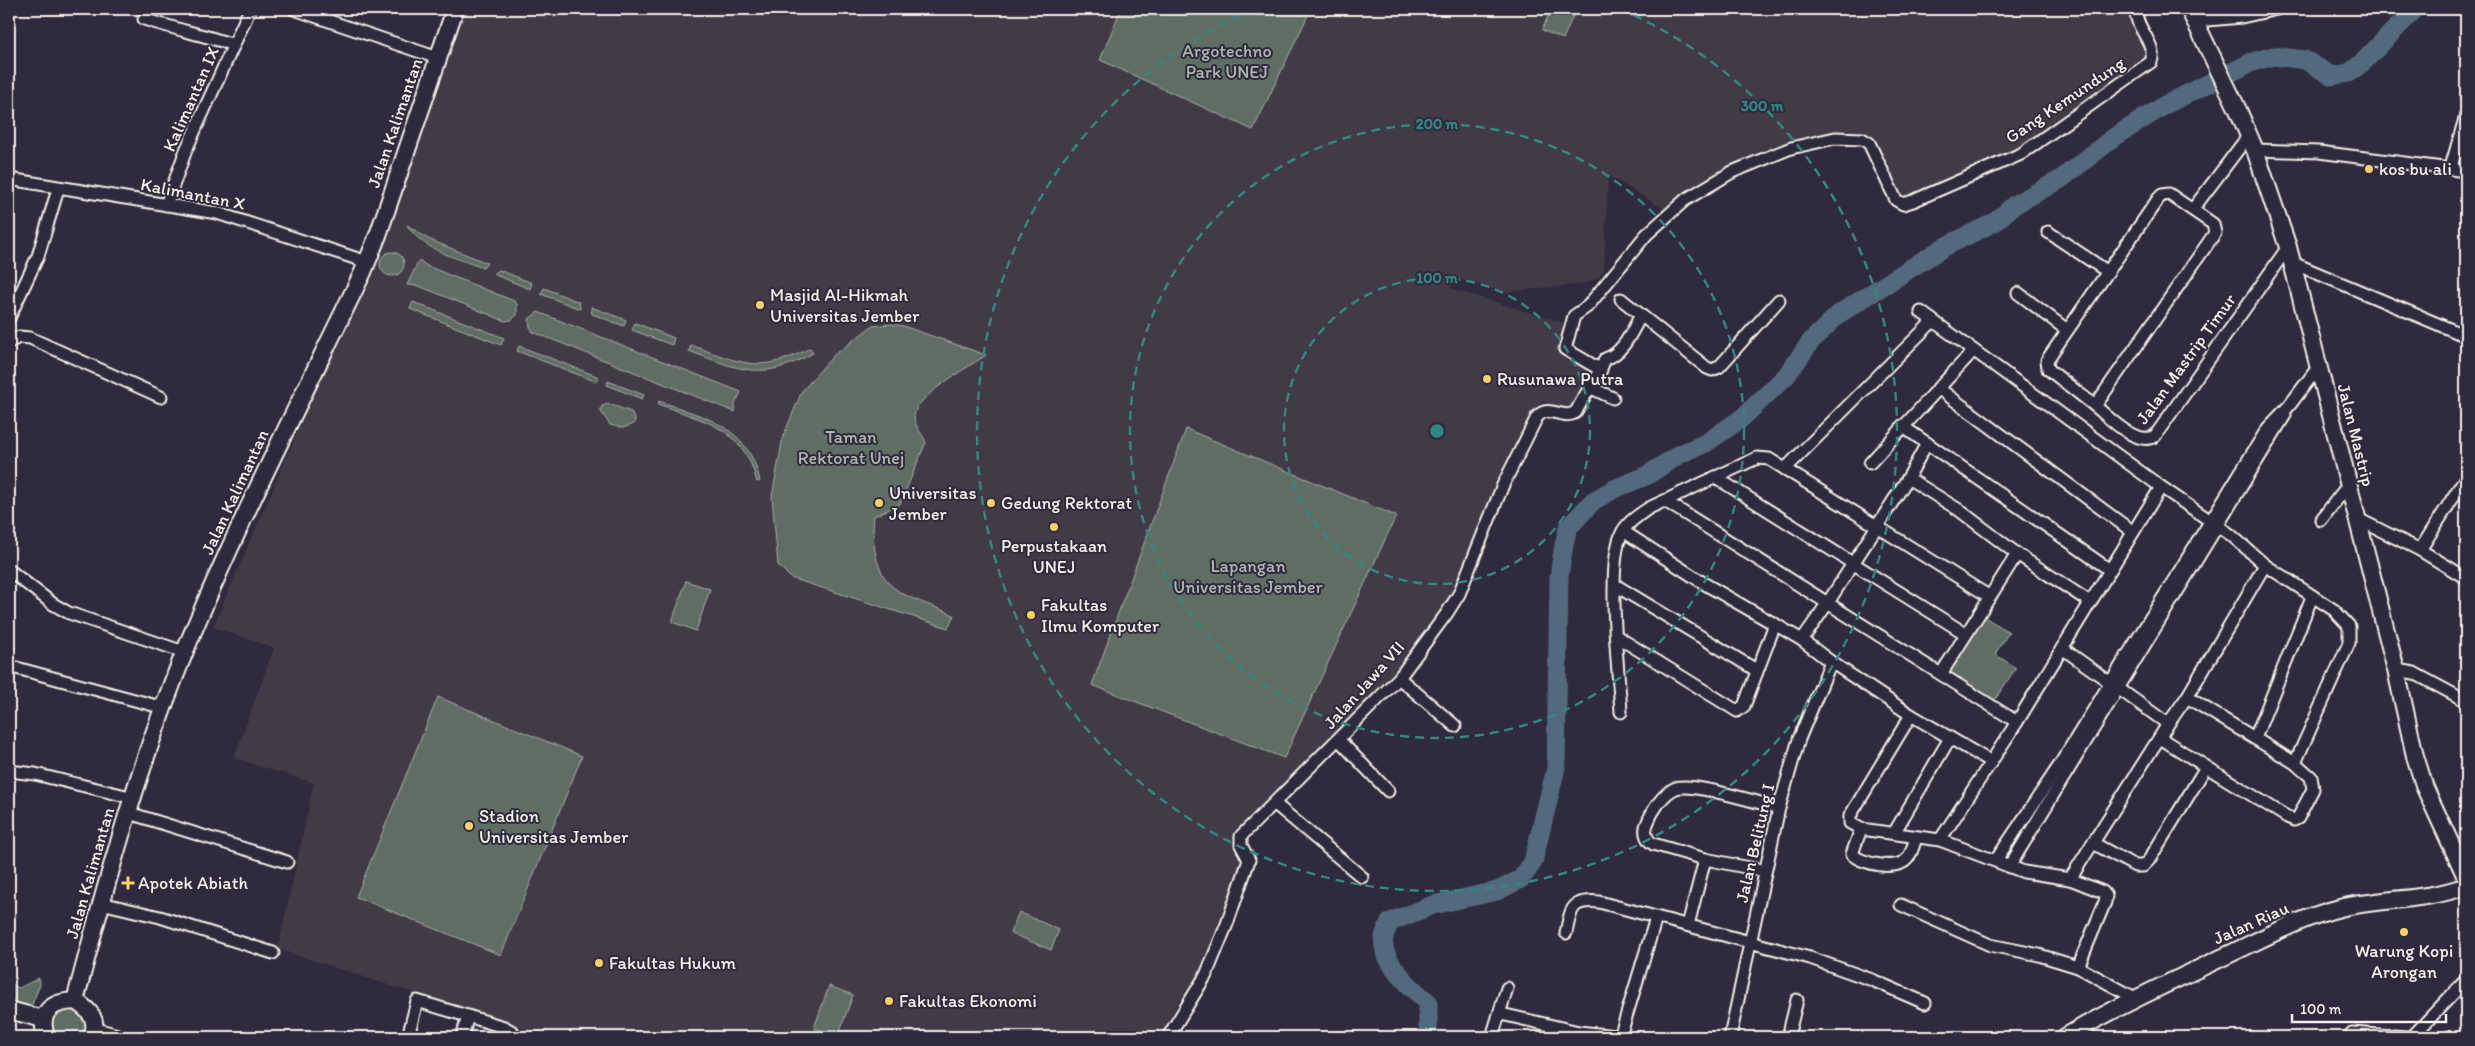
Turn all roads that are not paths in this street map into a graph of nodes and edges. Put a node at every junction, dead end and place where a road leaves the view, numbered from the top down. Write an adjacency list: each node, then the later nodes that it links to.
1 (250, 9): 8 (street, Kalimantan IX)
2 (294, 9): 9 (street)
3 (455, 9): 9 (main road, Jalan Kalimantan)
4 (2136, 9): 36 (street, Gang Kemundung)
5 (2277, 9): 6 (street)
6 (2192, 15): 11 (main road, Jalan Mastrip)
7 (144, 19): 8 (street)
8 (234, 45): 17 (street, Kalimantan IX)
9 (438, 58): 21 (main road, Jalan Kalimantan)
10 (2466, 115): 13 (street)
11 (2249, 135): 12 (main road, Jalan Mastrip); 18 (street)
12 (2255, 150): 13 (street); 20 (main road, Jalan Mastrip)
13 (2451, 168): 14 (street)
14 (2466, 171)
15 (9, 180): 16 (street, Kalimantan X)
16 (58, 189): 17 (street, Kalimantan X); 29 (street)
17 (166, 205): 21 (street, Kalimantan X)
18 (2193, 209): 23 (street); 41 (street)
19 (2048, 232): 23 (street)
20 (2288, 247): 22 (main road, Jalan Mastrip); 41 (street, Jalan Mastrip Timur)
21 (367, 262): 75 (main road, Jalan Kalimantan)
22 (2293, 264): 32 (street); 35 (main road, Jalan Mastrip)
23 (2108, 272): 31 (street)
24 (2018, 293): 31 (street)
25 (1622, 299): 28 (street)
26 (1779, 300): 28 (street)
27 (1921, 312): 30 (street)
28 (1641, 315): 36 (street, Jalan Jawa VII)
29 (9, 318)
30 (1933, 321): 34 (street); 45 (street)
31 (2067, 330): 41 (street)
32 (2466, 336)
33 (9, 342): 39 (street)
34 (1974, 351): 38 (street); 50 (street)
35 (2319, 366): 49 (main road, Jalan Mastrip); 54 (street)
36 (1601, 370): 37 (street, Jalan Jawa VII)
37 (1589, 387): 40 (street); 81 (street, Jalan Jawa VII)
38 (1938, 388): 42 (street); 57 (street)
39 (161, 397)
40 (1612, 398)
41 (2095, 406)
42 (1902, 426): 43 (street); 44 (street)
43 (1927, 443): 48 (street); 63 (street)
44 (1870, 463)
45 (1785, 469): 46 (street); 55 (street)
46 (1715, 477): 51 (street); 60 (street)
47 (2466, 477): 58 (street)
48 (1908, 478): 55 (street); 59 (street)
49 (2348, 485): 52 (main road, Jalan Mastrip); 53 (street)
50 (2160, 487): 54 (street); 57 (street)
51 (1665, 501): 56 (street); 69 (street)
52 (2356, 518): 58 (street); 79 (main road, Jalan Mastrip)
53 (2320, 520)
54 (2214, 523): 61 (street); 82 (street)
55 (1878, 525): 60 (street); 66 (street)
56 (1623, 531): 65 (street); 70 (street)
57 (2133, 532): 63 (street)
58 (2420, 550): 64 (street)
59 (2017, 554): 66 (street); 68 (street)
60 (1853, 565): 69 (street); 71 (street)
61 (2265, 565): 67 (street); 83 (street)
62 (9, 570): 75 (street)
63 (2110, 570): 68 (street)
64 (2466, 578)
65 (1615, 585): 72 (street); 78 (street)
66 (1990, 597): 71 (street)
67 (2312, 597): 93 (street); 96 (street)
68 (2090, 602): 74 (street)
69 (1827, 604): 73 (street); 80 (street)
70 (1775, 624): 73 (street); 78 (street)
71 (1966, 634): 80 (street)
72 (1616, 636): 78 (street); 86 (street)
73 (1802, 640): 76 (street)
74 (2062, 648): 82 (street); 88 (street)
75 (184, 652): 85 (main road, Jalan Kalimantan)
76 (1831, 662): 87 (street); 103 (street, Jalan Belitung I)
77 (9, 666): 85 (street)
78 (1756, 670)
79 (2396, 670): 84 (street); 115 (main road, Jalan Mastrip)
80 (1941, 674): 88 (street)
81 (1399, 678): 90 (street); 94 (street, Jalan Jawa VII)
82 (2115, 685): 89 (street); 98 (street)
83 (2187, 697): 89 (street); 93 (street)
84 (2466, 701)
85 (164, 708): 102 (main road, Jalan Kalimantan)
86 (1622, 712)
87 (1911, 714): 91 (street); 104 (street)
88 (2017, 722): 95 (street)
89 (2168, 724): 92 (street)
90 (1455, 726)
91 (1950, 738): 95 (street); 105 (street)
92 (2160, 738): 97 (street); 108 (street)
93 (2255, 738): 96 (street)
94 (1339, 740): 100 (street); 101 (street, Jalan Jawa VII)
95 (1990, 762): 107 (street)
96 (2294, 762): 97 (street)
97 (2206, 767): 108 (street)
98 (2063, 769): 110 (street); 112 (street)
99 (9, 771): 102 (street)
100 (1388, 790)
101 (1275, 804): 114 (street); 143 (street, Jalan Jawa VII)
102 (131, 806): 111 (street); 118 (main road, Jalan Kalimantan)
103 (1779, 808): 109 (street); 113 (street, Jalan Belitung I)
104 (1861, 829): 105 (street); 106 (street)
105 (1894, 833): 106 (street)
106 (1916, 837): 107 (street)
107 (1940, 840): 110 (street)
108 (2093, 843): 116 (street)
109 (1705, 859): 113 (street); 121 (street)
110 (1996, 860): 112 (street)
111 (287, 862)
112 (2009, 867): 116 (street)
113 (1765, 871): 123 (street, Jalan Belitung I)
114 (1362, 877)
115 (2466, 877)
116 (2070, 879): 125 (street)
117 (2466, 886): 128 (main road, Jalan Riau)
118 (101, 903): 124 (street); 130 (main road, Jalan Kalimantan)
119 (1901, 905): 125 (street)
120 (1656, 918): 121 (street); 122 (street); 145 (street)
121 (1688, 925): 123 (street)
122 (1566, 933)
123 (1752, 943): 131 (street); 147 (street, Jalan Belitung I)
124 (273, 954)
125 (2078, 967): 128 (street)
126 (2466, 980): 152 (street)
127 (1507, 988): 133 (street)
128 (2137, 999): 149 (main road, Jalan Riau)
129 (1796, 1000): 148 (street)
130 (75, 1001): 135 (main road); 136 (main road)
131 (1925, 1003)
132 (9, 1010): 135 (main road)
133 (1501, 1014): 137 (street); 144 (street)
134 (468, 1016): 140 (street); 141 (street); 142 (street)
135 (43, 1019): 138 (main road)
136 (93, 1034): 139 (main road)
137 (1579, 1035): 145 (street)
138 (46, 1037)
139 (116, 1037)
140 (408, 1037)
141 (462, 1037)
142 (515, 1037)
143 (1168, 1037)
144 (1492, 1037)
145 (1620, 1037): 146 (street)
146 (1624, 1037)
147 (1730, 1037)
148 (1788, 1037)
149 (2065, 1037)
150 (2349, 1037): 151 (street)
151 (2407, 1037)
152 (2412, 1037)

